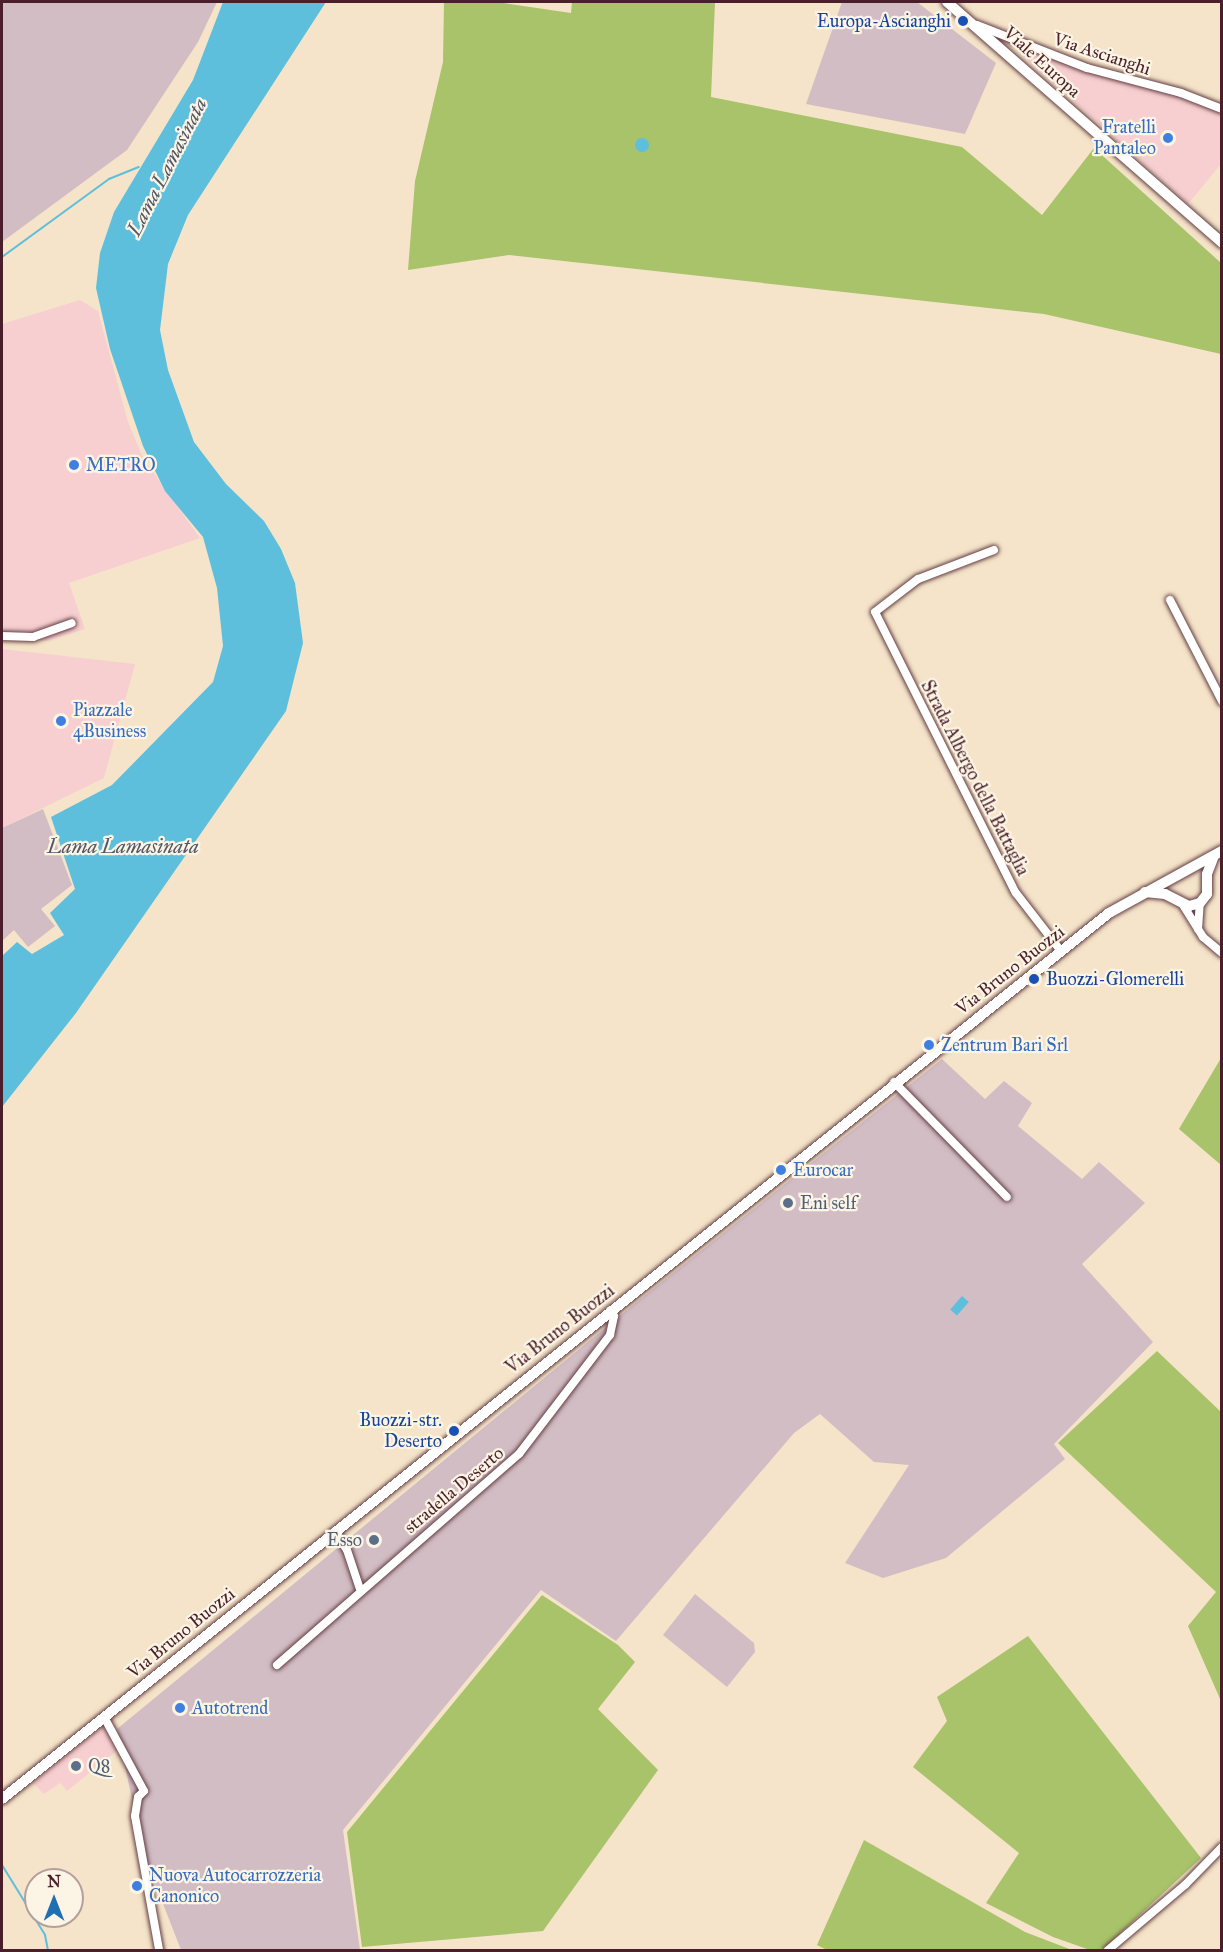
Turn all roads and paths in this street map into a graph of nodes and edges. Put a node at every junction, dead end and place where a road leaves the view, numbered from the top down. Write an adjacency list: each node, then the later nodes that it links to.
1 (947, 2): 2 (main road, Viale Europa)
2 (974, 24): 3 (street, Via Ascianghi); 4 (main road, Viale Europa)
3 (1221, 110)
4 (1221, 243)
5 (994, 550): 19 (street, Strada Albergo della Battaglia)
6 (1170, 600): 9 (street)
7 (72, 623): 8 (street)
8 (2, 636)
9 (1221, 701)
10 (1218, 854): 11 (main road, Via Bruno Buozzi); 12 (main road)
11 (1182, 873): 12 (main road); 13 (main road, Via Bruno Buozzi); 14 (main road)
12 (1206, 882): 15 (main road)
13 (1145, 892): 14 (main road); 19 (main road, Via Bruno Buozzi)
14 (1179, 901): 15 (main road); 16 (street)
15 (1200, 903): 16 (street)
16 (1198, 930): 17 (street)
17 (1208, 942): 18 (street); 20 (street)
18 (1221, 943)
19 (1061, 951): 21 (main road, Via Bruno Buozzi)
20 (1221, 953)
21 (894, 1082): 22 (street); 23 (main road, Via Bruno Buozzi)
22 (1007, 1197)
23 (610, 1310): 24 (main road, Via Bruno Buozzi); 25 (street, stradella Deserto)
24 (335, 1531): 25 (street); 27 (main road, Via Bruno Buozzi)
25 (360, 1589): 26 (street, stradella Deserto)
26 (277, 1665)
27 (104, 1717): 28 (main road, Via Bruno Buozzi); 30 (street)
28 (2, 1799)
29 (1221, 1847): 31 (street)
30 (159, 1950)
31 (1108, 1950)

